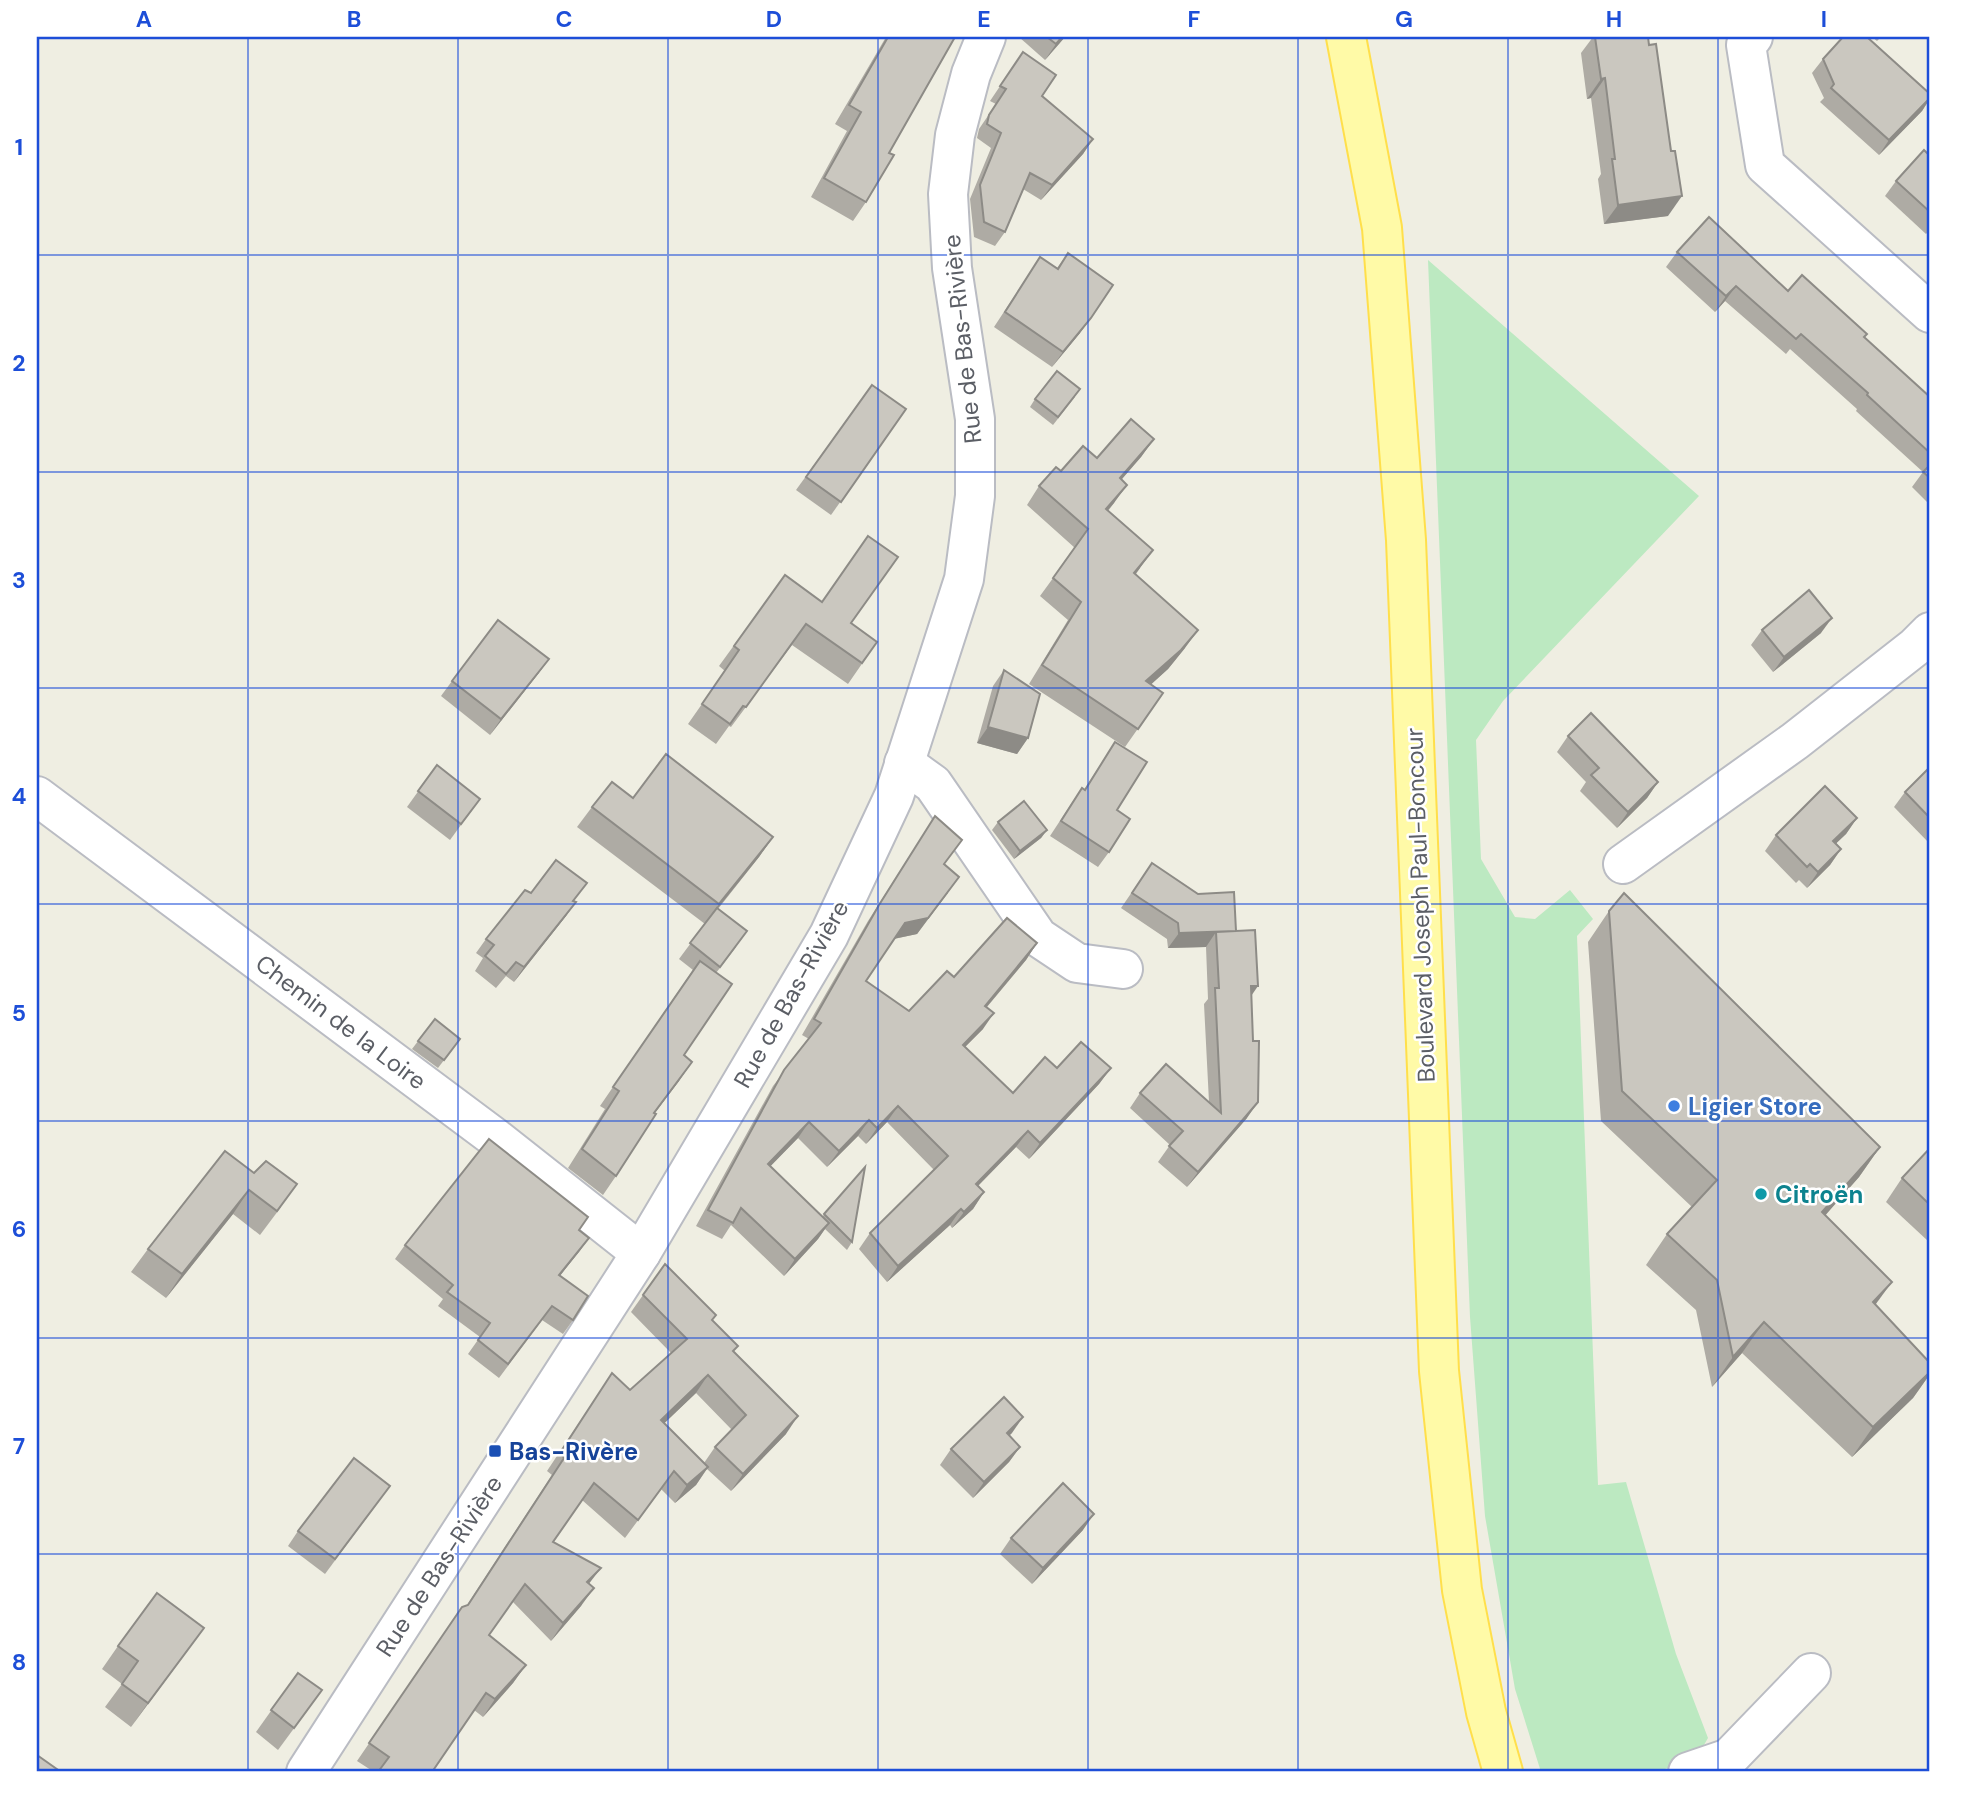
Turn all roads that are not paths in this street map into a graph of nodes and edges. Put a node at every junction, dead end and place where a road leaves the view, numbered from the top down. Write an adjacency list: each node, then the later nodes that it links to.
1 (986, 37): 6 (street, Rue de Bas-Rivière)
2 (1346, 37): 13 (main road, Boulevard Joseph Paul-Boncour)
3 (1753, 37): 4 (street)
4 (1930, 313)
5 (1925, 647): 8 (street)
6 (904, 763): 9 (street); 10 (street, Rue de Bas-Rivière)
7 (37, 796): 10 (street, Chemin de la Loire)
8 (1623, 864)
9 (1123, 969)
10 (641, 1253): 12 (street, Rue de Bas-Rivière)
11 (1811, 1673): 14 (street)
12 (306, 1772)
13 (1503, 1772)
14 (1688, 1772)

